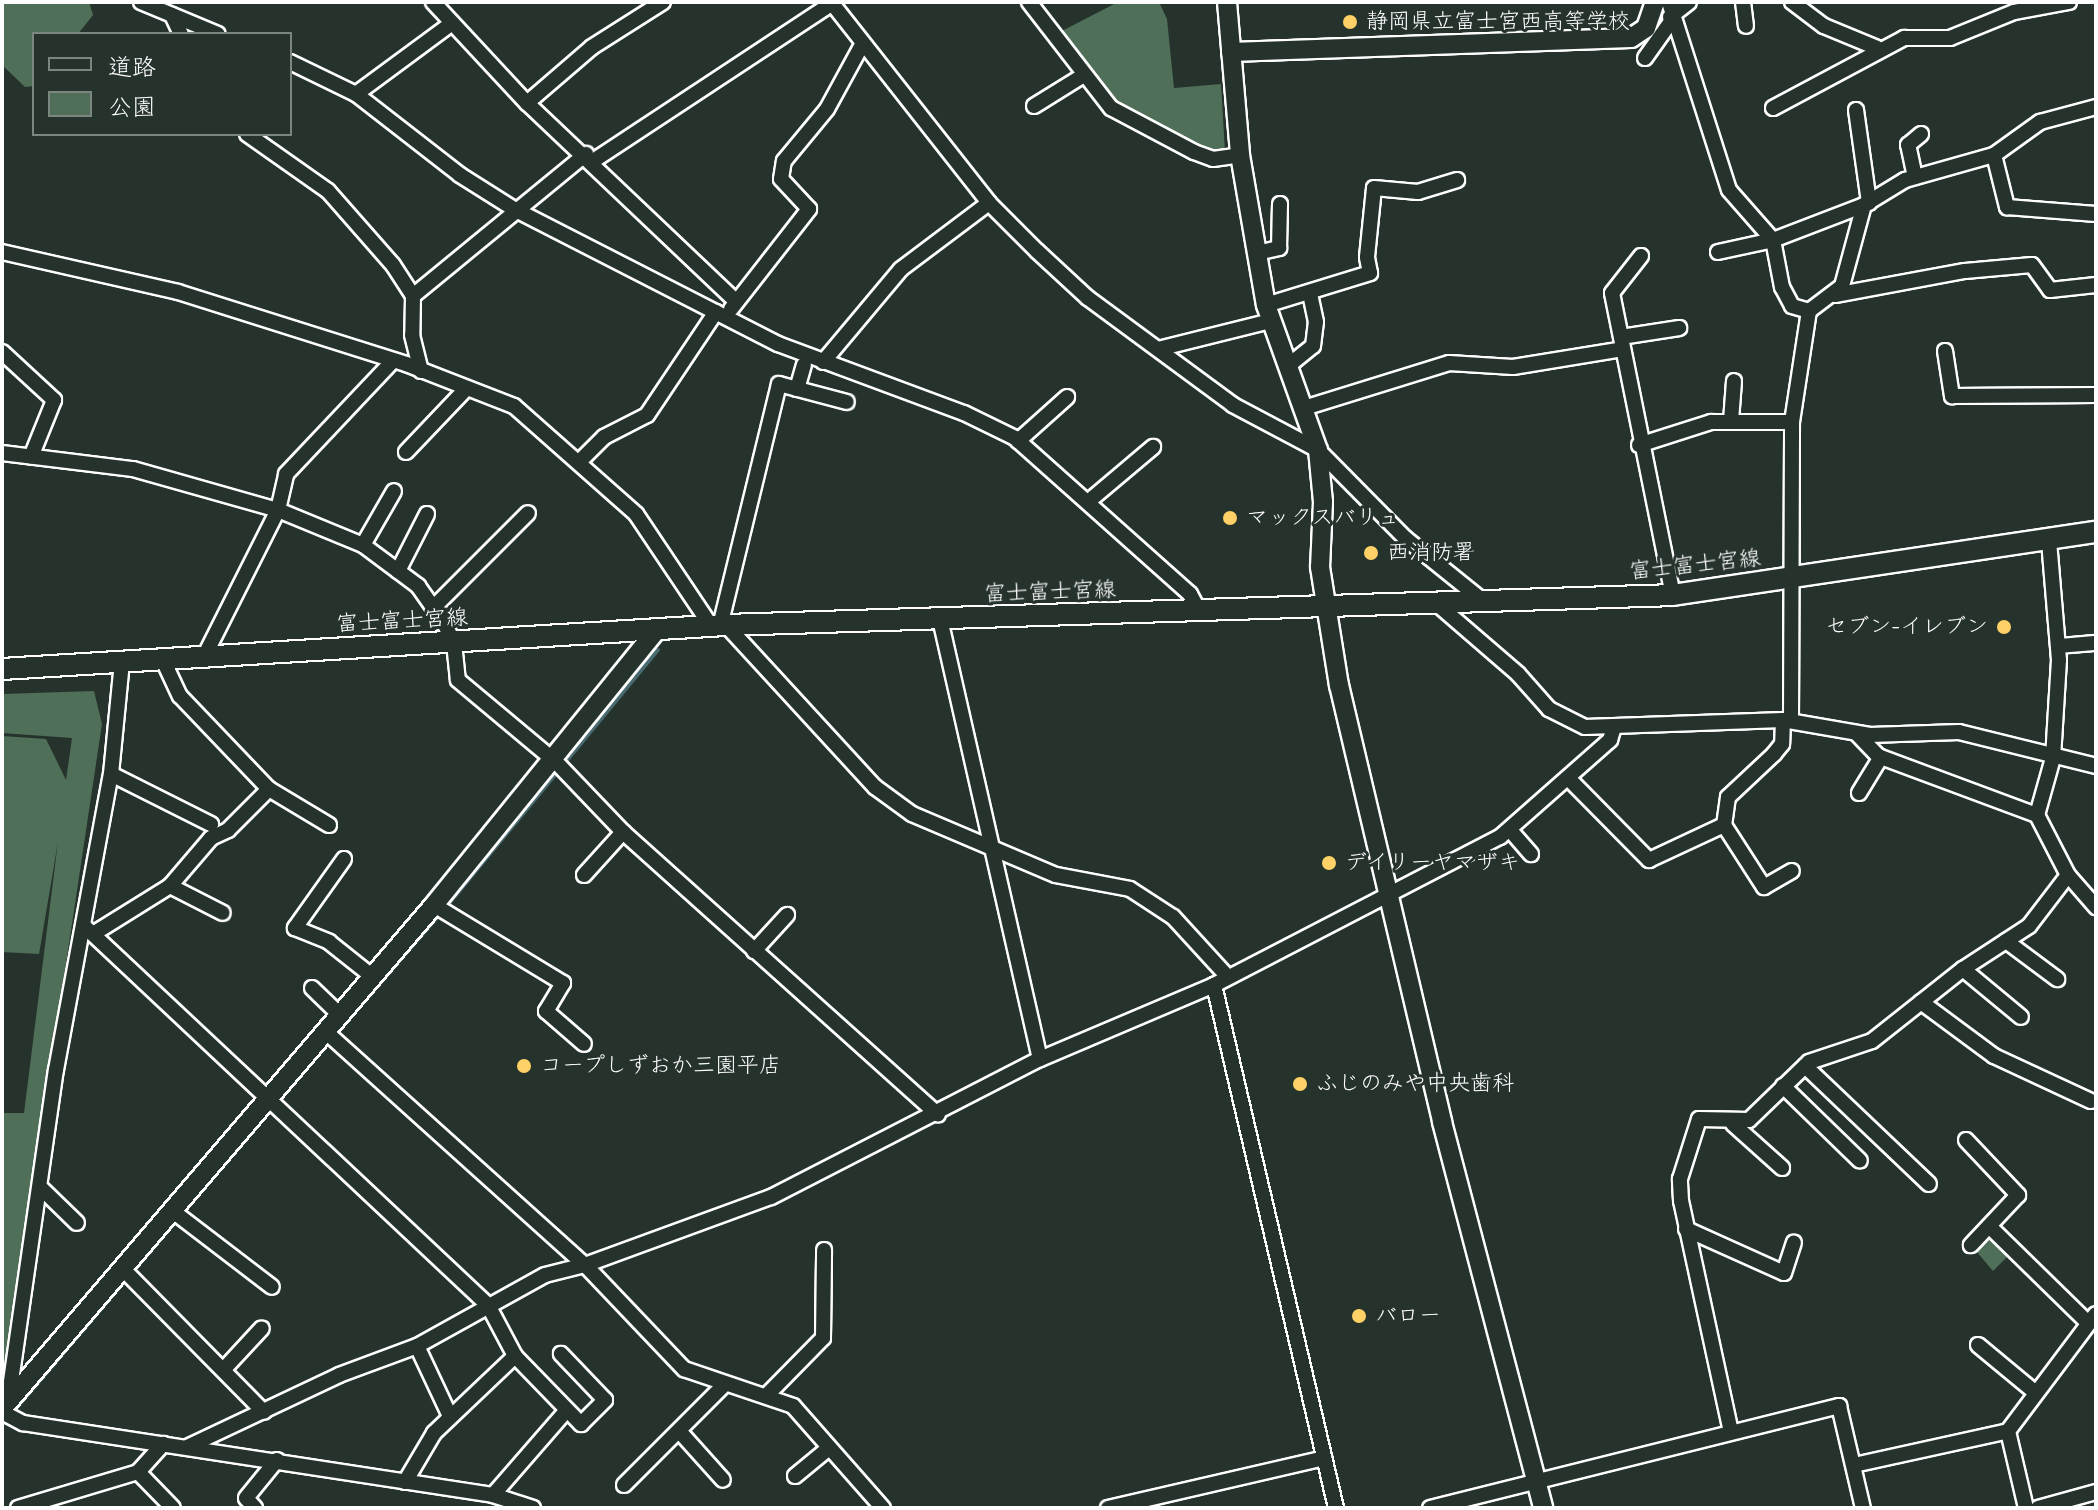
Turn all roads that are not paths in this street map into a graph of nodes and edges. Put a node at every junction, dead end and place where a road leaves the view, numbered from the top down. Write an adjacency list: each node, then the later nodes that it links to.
1 (141, 2): 13 (street)
2 (433, 2): 14 (street)
3 (663, 2): 25 (street)
4 (832, 2): 18 (street); 34 (street)
5 (1029, 2): 23 (street)
6 (1227, 2): 20 (street)
7 (1655, 2): 20 (street)
8 (1689, 2): 12 (street)
9 (1743, 2): 15 (street)
10 (1792, 2): 19 (street)
11 (2069, 2): 19 (street)
12 (1670, 13): 21 (street); 42 (street)
13 (172, 15): 16 (street); 17 (street)
14 (451, 24): 24 (street); 25 (street)
15 (1746, 26)
16 (180, 32)
17 (213, 32)
18 (863, 43): 37 (street); 51 (street)
19 (1877, 48): 28 (street)
20 (1231, 52): 32 (street)
21 (1645, 58)
22 (292, 63): 24 (street)
23 (1084, 75): 26 (street); 32 (street)
24 (356, 94): 40 (street)
25 (527, 103): 34 (street)
26 (1034, 106)
27 (2096, 107): 33 (street)
28 (1773, 108)
29 (1856, 110): 39 (street)
30 (1921, 134): 35 (street)
31 (250, 136): 50 (street)
32 (1240, 155): 45 (street)
33 (1994, 155): 35 (street); 41 (street)
34 (589, 157): 40 (street); 51 (street)
35 (1915, 177): 39 (street)
36 (1457, 180): 48 (street)
37 (989, 203): 57 (street); 60 (street)
38 (1280, 204): 45 (street)
39 (1867, 204): 42 (street); 49 (street)
40 (514, 209): 50 (street); 53 (street)
41 (2096, 214)
42 (1773, 240): 44 (street); 52 (street)
43 (2, 252): 61 (street)
44 (1718, 252)
45 (1257, 253): 54 (street)
46 (1641, 256): 56 (street)
47 (2096, 285): 49 (street)
48 (1310, 293): 54 (street); 63 (street)
49 (1835, 295): 52 (street)
50 (413, 296): 64 (street)
51 (736, 301): 53 (street)
52 (1809, 311): 73 (street)
53 (722, 313): 60 (street); 81 (street)
54 (1268, 313): 57 (street); 63 (street)
55 (1679, 328): 56 (street)
56 (1622, 343): 71 (street); 75 (street)
57 (1158, 349): 77 (street)
58 (1945, 351): 68 (street)
59 (2, 352): 80 (street)
60 (823, 362): 74 (street)
61 (391, 363): 64 (street); 84 (street)
62 (804, 365): 66 (street)
63 (1288, 366): 71 (street)
64 (421, 371): 67 (street)
65 (1734, 381): 72 (street)
66 (797, 389): 70 (street); 99 (street)
67 (464, 391): 78 (street); 81 (street)
68 (2096, 395)
69 (1067, 397): 74 (street)
70 (847, 402)
71 (1304, 408): 77 (street)
72 (1731, 421): 73 (street); 75 (street)
73 (1792, 422): 91 (street)
74 (1018, 441): 83 (street)
75 (1639, 445): 92 (street)
76 (1153, 447): 83 (street)
77 (1318, 450): 93 (street); 96 (street)
78 (406, 452)
79 (2, 453): 80 (street)
80 (31, 457): 84 (street)
81 (580, 461): 99 (street)
82 (394, 491): 89 (street)
83 (1089, 501): 97 (street)
84 (278, 510): 89 (street); 104 (street)
85 (528, 513): 95 (street)
86 (427, 514): 90 (street)
87 (2096, 532): 88 (main road, 富士富士宮線)
88 (2049, 540): 91 (main road, 富士富士宮線); 103 (street)
89 (363, 545): 90 (street)
90 (398, 571): 95 (street)
91 (1788, 578): 92 (main road, 富士富士宮線); 108 (street)
92 (1673, 595): 93 (main road, 富士富士宮線)
93 (1483, 601): 94 (main road, 富士富士宮線)
94 (1437, 604): 96 (main road, 富士富士宮線); 109 (street)
95 (433, 608): 101 (street)
96 (1324, 609): 97 (main road, 富士富士宮線); 132 (street)
97 (1199, 611): 98 (main road, 富士富士宮線)
98 (940, 619): 99 (main road, 富士富士宮線); 125 (street)
99 (719, 626): 100 (main road, 富士富士宮線); 125 (street)
100 (656, 631): 101 (main road, 富士富士宮線); 113 (street)
101 (454, 643): 104 (main road, 富士富士宮線); 113 (street)
102 (2096, 643): 103 (street)
103 (2059, 646): 112 (street)
104 (204, 657): 105 (main road, 富士富士宮線)
105 (163, 660): 106 (main road, 富士富士宮線); 117 (street)
106 (122, 662): 107 (main road, 富士富士宮線); 115 (street)
107 (2, 669)
108 (1787, 720): 109 (street); 110 (street); 122 (street)
109 (1614, 727): 116 (street)
110 (1857, 734): 111 (street); 112 (street)
111 (1881, 757): 118 (street); 119 (street)
112 (2053, 758): 114 (street); 119 (street)
113 (561, 766): 124 (street); 134 (street)
114 (2096, 766)
115 (111, 774): 120 (street); 137 (street)
116 (1569, 779): 122 (street); 123 (street)
117 (269, 789): 121 (street); 131 (street)
118 (1859, 793)
119 (2037, 815): 130 (street)
120 (211, 824)
121 (329, 825)
122 (1724, 825): 128 (street)
123 (1510, 830): 126 (street); 132 (street)
124 (623, 832): 129 (street); 139 (street)
125 (988, 848): 142 (street); 151 (street)
126 (1531, 854)
127 (344, 859): 141 (street)
128 (1792, 871)
129 (584, 875)
130 (2068, 875): 133 (street); 138 (street)
131 (170, 886): 135 (street); 137 (street)
132 (1385, 893): 142 (street); 200 (street)
133 (2096, 907)
134 (440, 908): 141 (street); 150 (street)
135 (223, 913)
136 (787, 915): 139 (street)
137 (88, 930): 155 (street); 162 (street)
138 (2006, 941): 140 (street); 143 (street)
139 (754, 951): 156 (street)
140 (1963, 969): 146 (street); 148 (street)
141 (373, 977): 147 (street)
142 (1228, 977): 144 (street)
143 (2057, 979)
144 (1214, 985): 151 (street); 194 (street)
145 (312, 988): 147 (street)
146 (1921, 1002): 152 (street); 154 (street)
147 (340, 1015): 149 (street)
148 (2021, 1017)
149 (330, 1036): 155 (street); 170 (street)
150 (584, 1044)
151 (1040, 1059): 156 (street)
152 (1805, 1066): 153 (street); 161 (street)
153 (1783, 1086): 157 (street); 159 (street)
154 (2091, 1101)
155 (274, 1102): 163 (street); 173 (street)
156 (938, 1115): 170 (street)
157 (1733, 1124): 160 (street); 166 (street)
158 (1966, 1140): 165 (street)
159 (1860, 1161)
160 (1782, 1168)
161 (1929, 1184)
162 (41, 1188): 164 (street); 184 (street)
163 (178, 1215): 171 (street); 172 (street)
164 (77, 1223)
165 (1990, 1227): 168 (street); 174 (street)
166 (1686, 1229): 167 (street); 190 (street)
167 (1794, 1243)
168 (1971, 1245)
169 (824, 1250): 183 (street)
170 (585, 1265): 173 (street); 181 (street)
171 (127, 1273): 180 (street); 184 (street)
172 (272, 1287)
173 (488, 1305): 177 (street); 179 (street)
174 (2092, 1318): 182 (street)
175 (262, 1328): 180 (street)
176 (1978, 1345): 182 (street)
177 (417, 1346): 186 (street); 187 (street)
178 (561, 1354): 185 (street)
179 (515, 1356): 185 (street); 187 (street)
180 (225, 1368): 186 (street)
181 (723, 1386): 183 (street); 189 (street)
182 (2036, 1393): 188 (street)
183 (767, 1395): 193 (street)
184 (6, 1411): 191 (street)
185 (566, 1411): 204 (street)
186 (264, 1412): 192 (street)
187 (450, 1416): 201 (street)
188 (2008, 1431): 196 (street); 216 (street)
189 (680, 1432): 199 (street); 202 (street)
190 (1731, 1432): 196 (street); 200 (street)
191 (163, 1444): 192 (street); 197 (street)
192 (187, 1447): 195 (street)
193 (829, 1448): 198 (street); 210 (street)
194 (1324, 1458): 211 (street); 212 (street)
195 (277, 1460): 201 (street); 208 (street)
196 (1854, 1465): 215 (street)
197 (138, 1472): 205 (street); 207 (street)
198 (795, 1476)
199 (723, 1480)
200 (1536, 1481): 213 (street); 214 (street)
201 (405, 1482): 204 (street)
202 (624, 1485)
203 (2096, 1492): 217 (street)
204 (493, 1495): 209 (street)
205 (56, 1504): 206 (street)
206 (18, 1508)
207 (173, 1508)
208 (255, 1508)
209 (533, 1508)
210 (883, 1508)
211 (1108, 1508)
212 (1336, 1508)
213 (1430, 1508)
214 (1543, 1508)
215 (1863, 1508)
216 (2026, 1508)
217 (2038, 1508)

